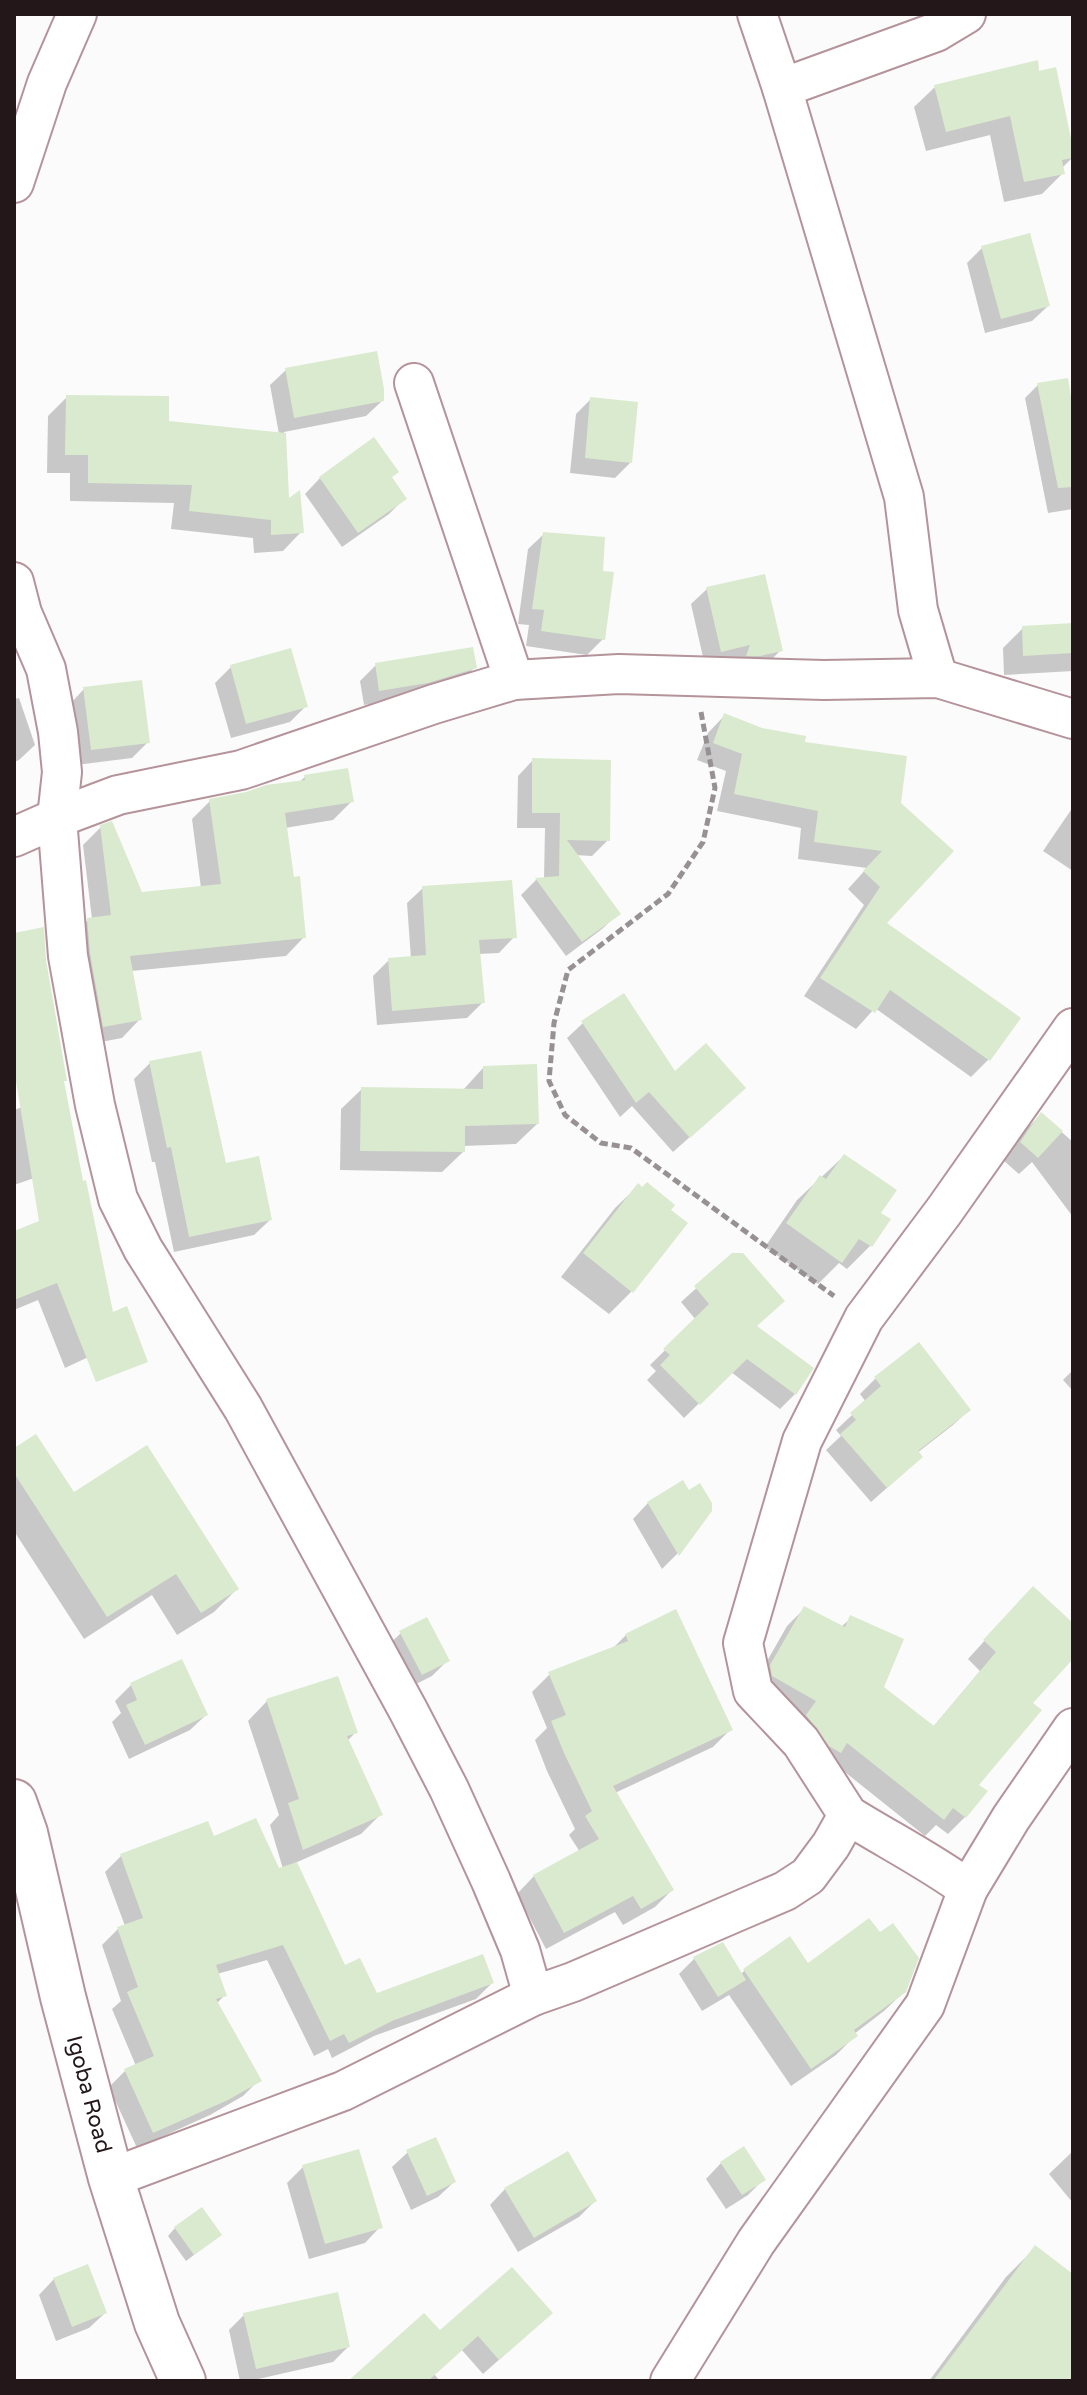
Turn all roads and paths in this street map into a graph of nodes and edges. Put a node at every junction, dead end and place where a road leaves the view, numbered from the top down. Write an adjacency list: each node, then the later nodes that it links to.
1 (77, 14): 5 (street)
2 (757, 14): 4 (street)
3 (966, 14): 4 (street)
4 (782, 88): 9 (street)
5 (14, 183)
6 (414, 383): 10 (street)
7 (14, 582): 12 (street)
8 (695, 676): 9 (street); 10 (street); 15 (path)
9 (938, 678): 11 (street)
10 (514, 680): 12 (street)
11 (1073, 719)
12 (57, 818): 13 (street); 20 (street)
13 (14, 837)
14 (1073, 1028): 15 (street)
15 (864, 1318): 18 (street)
16 (1073, 1728): 19 (street)
17 (14, 1802): 21 (street, Igoba Road)
18 (848, 1815): 19 (street); 20 (street)
19 (968, 1889): 23 (street)
20 (533, 1996): 21 (street)
21 (111, 2178): 22 (street, Igoba Road)
22 (183, 2381)
23 (670, 2381)

